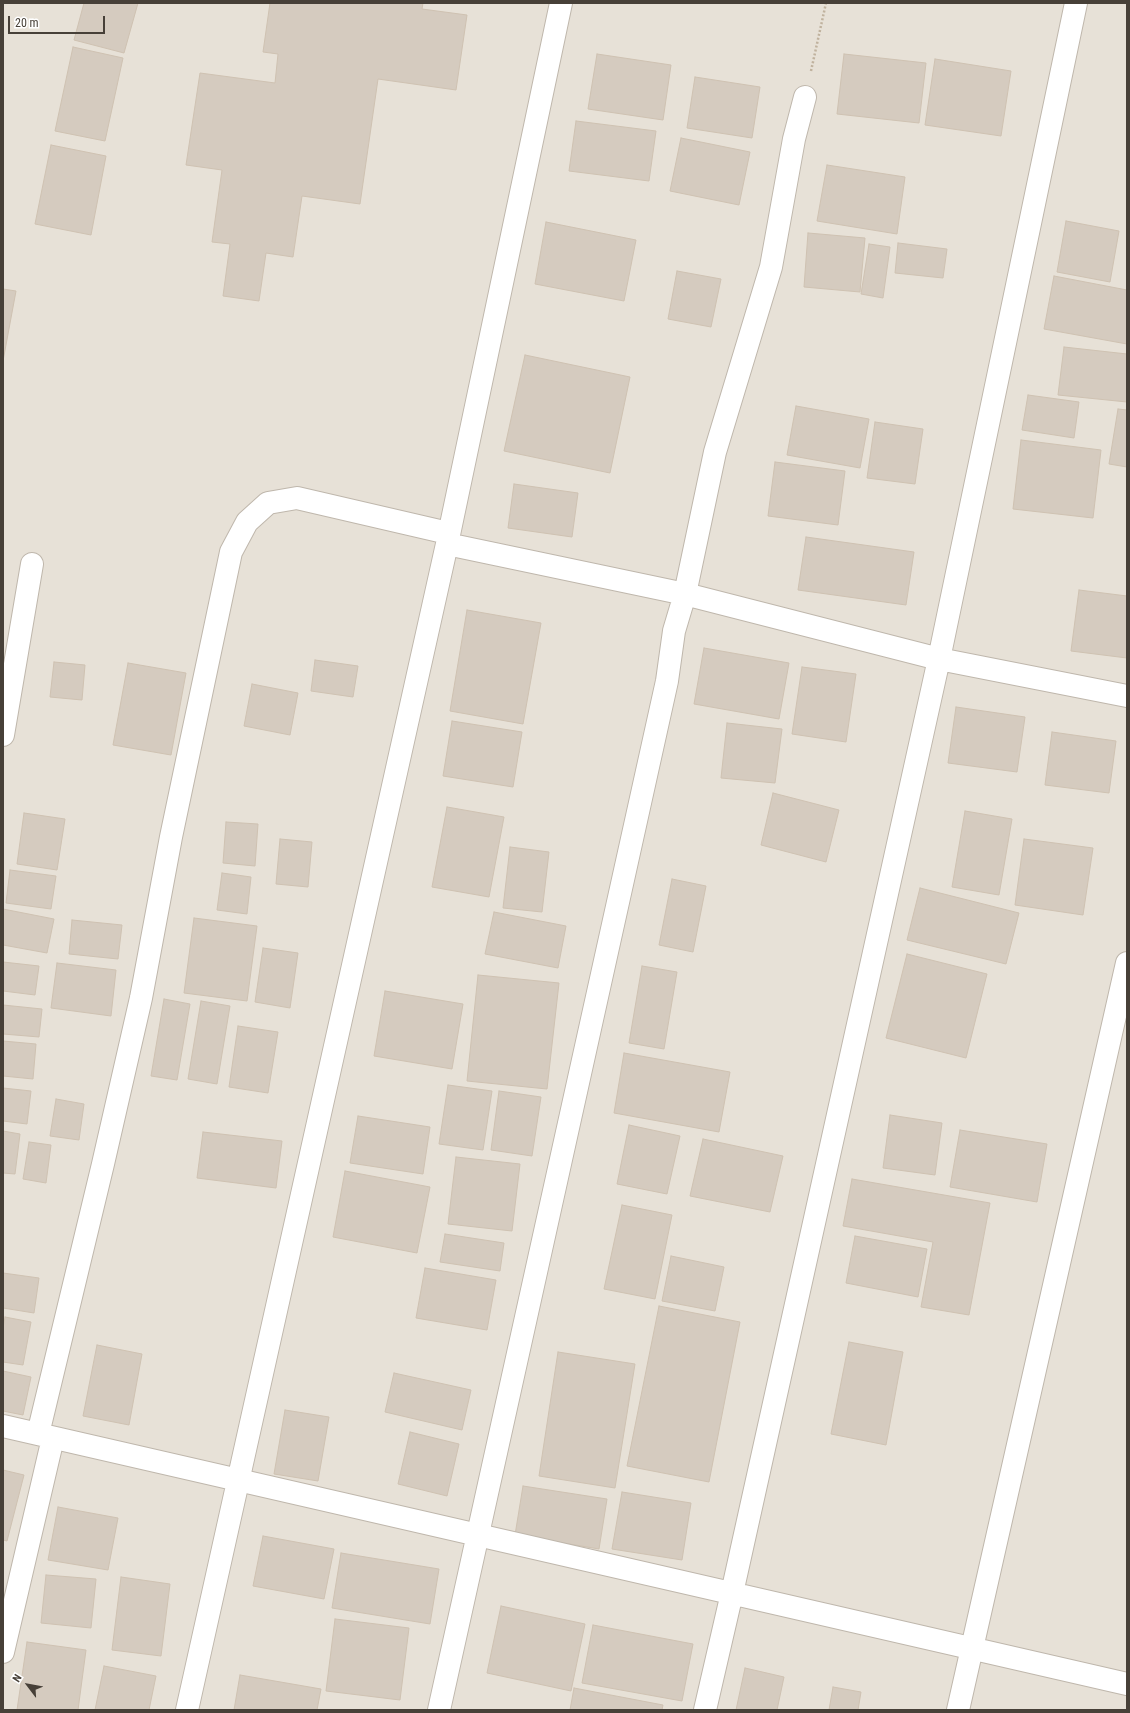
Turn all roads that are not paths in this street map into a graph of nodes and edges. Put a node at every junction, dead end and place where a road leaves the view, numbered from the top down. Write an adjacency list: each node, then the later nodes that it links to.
1 (561, 3): 4 (street)
2 (1076, 3): 7 (street)
3 (805, 97): 6 (street)
4 (448, 539): 6 (street); 12 (street); 13 (street)
5 (32, 564): 9 (street)
6 (686, 594): 7 (street); 14 (street)
7 (939, 659): 8 (street); 15 (street)
8 (1127, 696)
9 (3, 735)
10 (1127, 963): 16 (street)
11 (3, 1426): 12 (street)
12 (46, 1436): 13 (street); 17 (street)
13 (238, 1481): 14 (street); 19 (street)
14 (478, 1535): 15 (street); 20 (street)
15 (732, 1593): 16 (street); 21 (street)
16 (972, 1648): 18 (street); 22 (street)
17 (3, 1652)
18 (1127, 1684)
19 (187, 1710)
20 (439, 1710)
21 (705, 1710)
22 (958, 1710)

